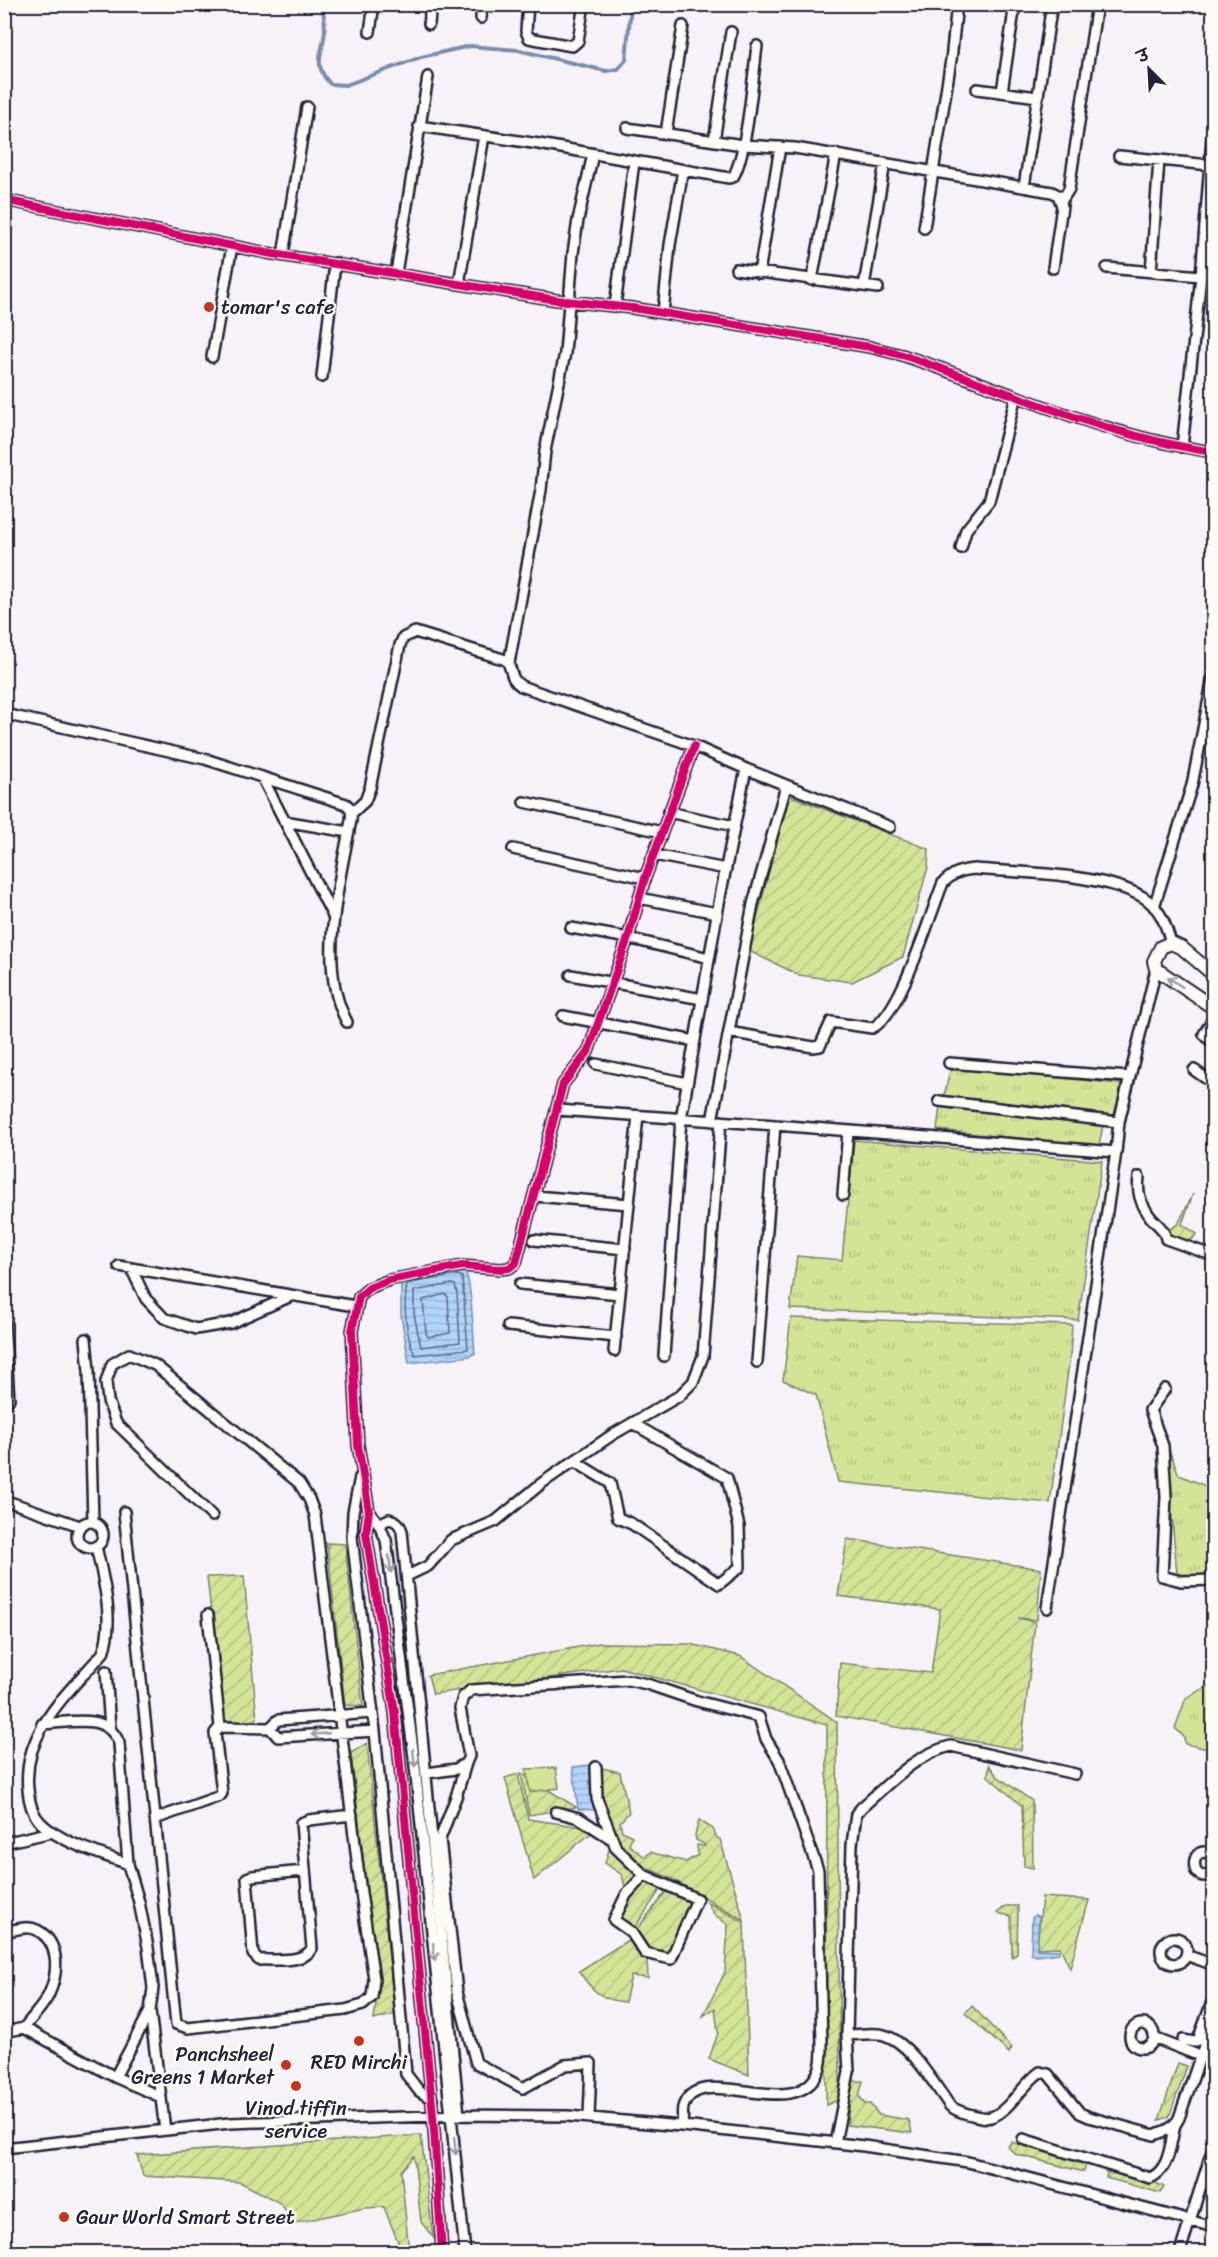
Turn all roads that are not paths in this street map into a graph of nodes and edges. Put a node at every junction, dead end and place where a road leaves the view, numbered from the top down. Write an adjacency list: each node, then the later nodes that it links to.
1 (374, 4): 13 (street)
2 (431, 4): 11 (street)
3 (482, 4): 10 (street)
4 (528, 4): 5 (street)
5 (584, 4)
6 (957, 4): 37 (street)
7 (1015, 4): 18 (street)
8 (1052, 4): 19 (street)
9 (1097, 4): 40 (street)
10 (480, 18)
11 (429, 24)
12 (683, 26): 24 (street)
13 (370, 32)
14 (731, 32): 26 (street)
15 (757, 46): 27 (street)
16 (428, 77): 22 (street)
17 (977, 89): 18 (street)
18 (1002, 92): 19 (street)
19 (1038, 97): 38 (street)
20 (307, 106): 43 (street)
21 (1214, 113): 35 (street)
22 (419, 126): 25 (street); 49 (street)
23 (627, 128): 24 (street)
24 (666, 133): 26 (street)
25 (484, 136): 29 (street); 53 (street)
26 (714, 141): 27 (street)
27 (743, 145): 28 (street); 36 (street)
28 (780, 147): 30 (street); 50 (street)
29 (592, 154): 33 (street); 56 (street)
30 (836, 154): 34 (street); 52 (street)
31 (1119, 156): 32 (street)
32 (1159, 160): 35 (street); 48 (street)
33 (633, 162): 36 (street); 57 (street)
34 (885, 163): 37 (street); 54 (street)
35 (1210, 165): 51 (street)
36 (683, 170): 58 (street)
37 (934, 171): 38 (street); 41 (street)
38 (1024, 187): 40 (street)
39 (4, 200): 42 (street)
40 (1062, 200): 45 (street)
41 (924, 228)
42 (232, 246): 43 (street); 59 (street)
43 (283, 255): 44 (street)
44 (335, 263): 49 (street); 60 (street)
45 (1053, 268)
46 (1107, 268): 48 (street)
47 (736, 269): 50 (street)
48 (1151, 272): 51 (street)
49 (396, 273): 53 (street)
50 (759, 273): 52 (street)
51 (1201, 276): 62 (street)
52 (812, 280): 54 (street)
53 (459, 284): 56 (street)
54 (864, 286): 55 (street)
55 (878, 288)
56 (568, 301): 57 (street); 65 (street)
57 (615, 306): 58 (street)
58 (663, 313): 61 (street)
59 (212, 357)
60 (322, 377)
61 (1016, 396): 62 (street); 64 (street)
62 (1182, 447): 63 (street)
63 (1214, 452)
64 (961, 548)
65 (509, 663): 68 (street); 74 (street)
66 (1214, 673): 85 (street)
67 (4, 714): 70 (street)
68 (694, 746): 69 (street); 73 (street)
69 (746, 769): 71 (street); 76 (street)
70 (262, 777): 74 (street); 75 (street)
71 (786, 786): 77 (street); 102 (street)
72 (524, 802): 79 (street)
73 (668, 812): 76 (street); 79 (street)
74 (352, 813): 78 (street)
75 (284, 821): 78 (street); 87 (street)
76 (734, 826): 82 (street)
77 (890, 827)
78 (349, 832): 87 (street)
79 (662, 832): 81 (street)
80 (513, 849): 83 (street)
81 (654, 855): 82 (street); 83 (street)
82 (726, 869): 86 (street)
83 (645, 878): 84 (street)
84 (639, 898): 86 (street); 89 (street)
85 (1154, 907): 90 (street); 102 (street)
86 (717, 913): 91 (street)
87 (334, 918): 100 (street)
88 (571, 928): 89 (street)
89 (628, 938): 91 (street); 95 (street)
90 (1171, 944): 92 (street); 94 (street)
91 (710, 958): 96 (street)
92 (1156, 969): 97 (street, one-way to 92); 108 (street)
93 (572, 975): 95 (street)
94 (1214, 975)
95 (612, 981): 96 (street); 101 (street)
96 (702, 999): 103 (street)
97 (1214, 1008)
98 (563, 1016): 101 (street)
99 (1214, 1017): 104 (street)
100 (347, 1022)
101 (598, 1022): 103 (street); 112 (street)
102 (729, 1032): 115 (street)
103 (695, 1041): 109 (street)
104 (1214, 1044)
105 (949, 1063): 108 (street)
106 (596, 1064): 109 (street)
107 (1194, 1070): 110 (street)
108 (1130, 1077): 116 (street)
109 (687, 1083): 114 (street)
110 (1214, 1084)
111 (939, 1101): 116 (street)
112 (558, 1110): 113 (street); 122 (street)
113 (638, 1116): 114 (street); 123 (street)
114 (681, 1119): 115 (street); 138 (street)
115 (717, 1121): 117 (street); 142 (street)
116 (1119, 1122): 119 (street)
117 (775, 1125): 118 (street); 139 (street)
118 (848, 1131): 119 (street); 121 (street)
119 (1116, 1152): 155 (street)
120 (1139, 1177): 126 (street)
121 (843, 1195)
122 (535, 1196): 123 (street); 132 (street)
123 (629, 1204): 125 (street)
124 (534, 1240): 125 (street)
125 (625, 1249): 130 (street)
126 (1214, 1256)
127 (119, 1266): 128 (street)
128 (131, 1268): 131 (street); 131 (street)
129 (520, 1284): 130 (street)
130 (620, 1294): 135 (street)
131 (291, 1295): 132 (street)
132 (355, 1306): 144 (street)
133 (4, 1322): 141 (street)
134 (508, 1326): 135 (street)
135 (616, 1337): 137 (street)
136 (86, 1339): 149 (street)
137 (614, 1351)
138 (664, 1356)
139 (757, 1362)
140 (1165, 1389): 154 (street)
141 (4, 1406)
142 (632, 1423): 143 (street); 143 (street)
143 (574, 1461): 153 (street)
144 (361, 1472): 146 (street); 160 (street)
145 (4, 1500): 151 (street)
146 (369, 1511): 150 (street); 158 (street)
147 (124, 1512): 174 (street)
148 (212, 1516): 161 (street)
149 (93, 1522): 151 (street); 152 (street)
150 (380, 1524): 153 (street); 157 (street, one-way to 157)
151 (80, 1526): 152 (street)
152 (96, 1546): 162 (street)
153 (407, 1576): 170 (street)
154 (1214, 1580)
155 (1047, 1608)
156 (208, 1615): 163 (street)
157 (401, 1655): 158 (street); 199 (street, one-way to 199)
158 (386, 1656): 197 (street)
159 (106, 1671): 164 (street)
160 (372, 1713): 161 (street); 166 (street)
161 (341, 1716): 165 (street); 167 (street)
162 (42, 1724): 164 (street); 175 (street)
163 (220, 1727): 165 (street); 174 (street)
164 (110, 1728): 179 (street)
165 (270, 1728): 167 (street, one-way to 165)
166 (375, 1731): 167 (street); 197 (street)
167 (342, 1732): 173 (street)
168 (466, 1764): 170 (street); 200 (street); 202 (street)
169 (596, 1767): 177 (street)
170 (427, 1773): 199 (street)
171 (1075, 1774): 191 (street)
172 (556, 1812): 177 (street)
173 (352, 1815): 174 (street); 180 (street)
174 (155, 1819)
175 (52, 1832): 176 (street); 179 (street)
176 (4, 1843)
177 (616, 1848): 182 (street)
178 (1214, 1857): 181 (street)
179 (128, 1864): 187 (street)
180 (303, 1871): 180 (street)
181 (1214, 1871)
182 (644, 1875): 182 (street)
183 (4, 1932): 189 (street)
184 (1186, 1955): 185 (street)
185 (1214, 1965)
186 (1214, 1997): 193 (street)
187 (150, 2011): 195 (street); 196 (street)
188 (1214, 2017): 194 (street)
189 (24, 2028): 190 (street); 195 (street)
190 (4, 2032)
191 (847, 2035): 201 (street); 205 (street)
192 (1154, 2038): 194 (street)
193 (1183, 2040)
194 (1200, 2056): 201 (street)
195 (116, 2077): 196 (street)
196 (161, 2097): 203 (street)
197 (432, 2099): 198 (street)
198 (433, 2115): 199 (street); 203 (street); 210 (street)
199 (455, 2115): 200 (street); 211 (street, one-way to 211)
200 (589, 2118): 202 (street)
201 (1175, 2125): 204 (street)
202 (682, 2126): 205 (street)
203 (165, 2130): 207 (street)
204 (1023, 2139)
205 (835, 2143): 208 (street)
206 (1214, 2145): 208 (street)
207 (4, 2148)
208 (1189, 2220): 209 (street); 212 (street)
209 (1214, 2227)
210 (442, 2253)
211 (465, 2253)
212 (1180, 2253)

